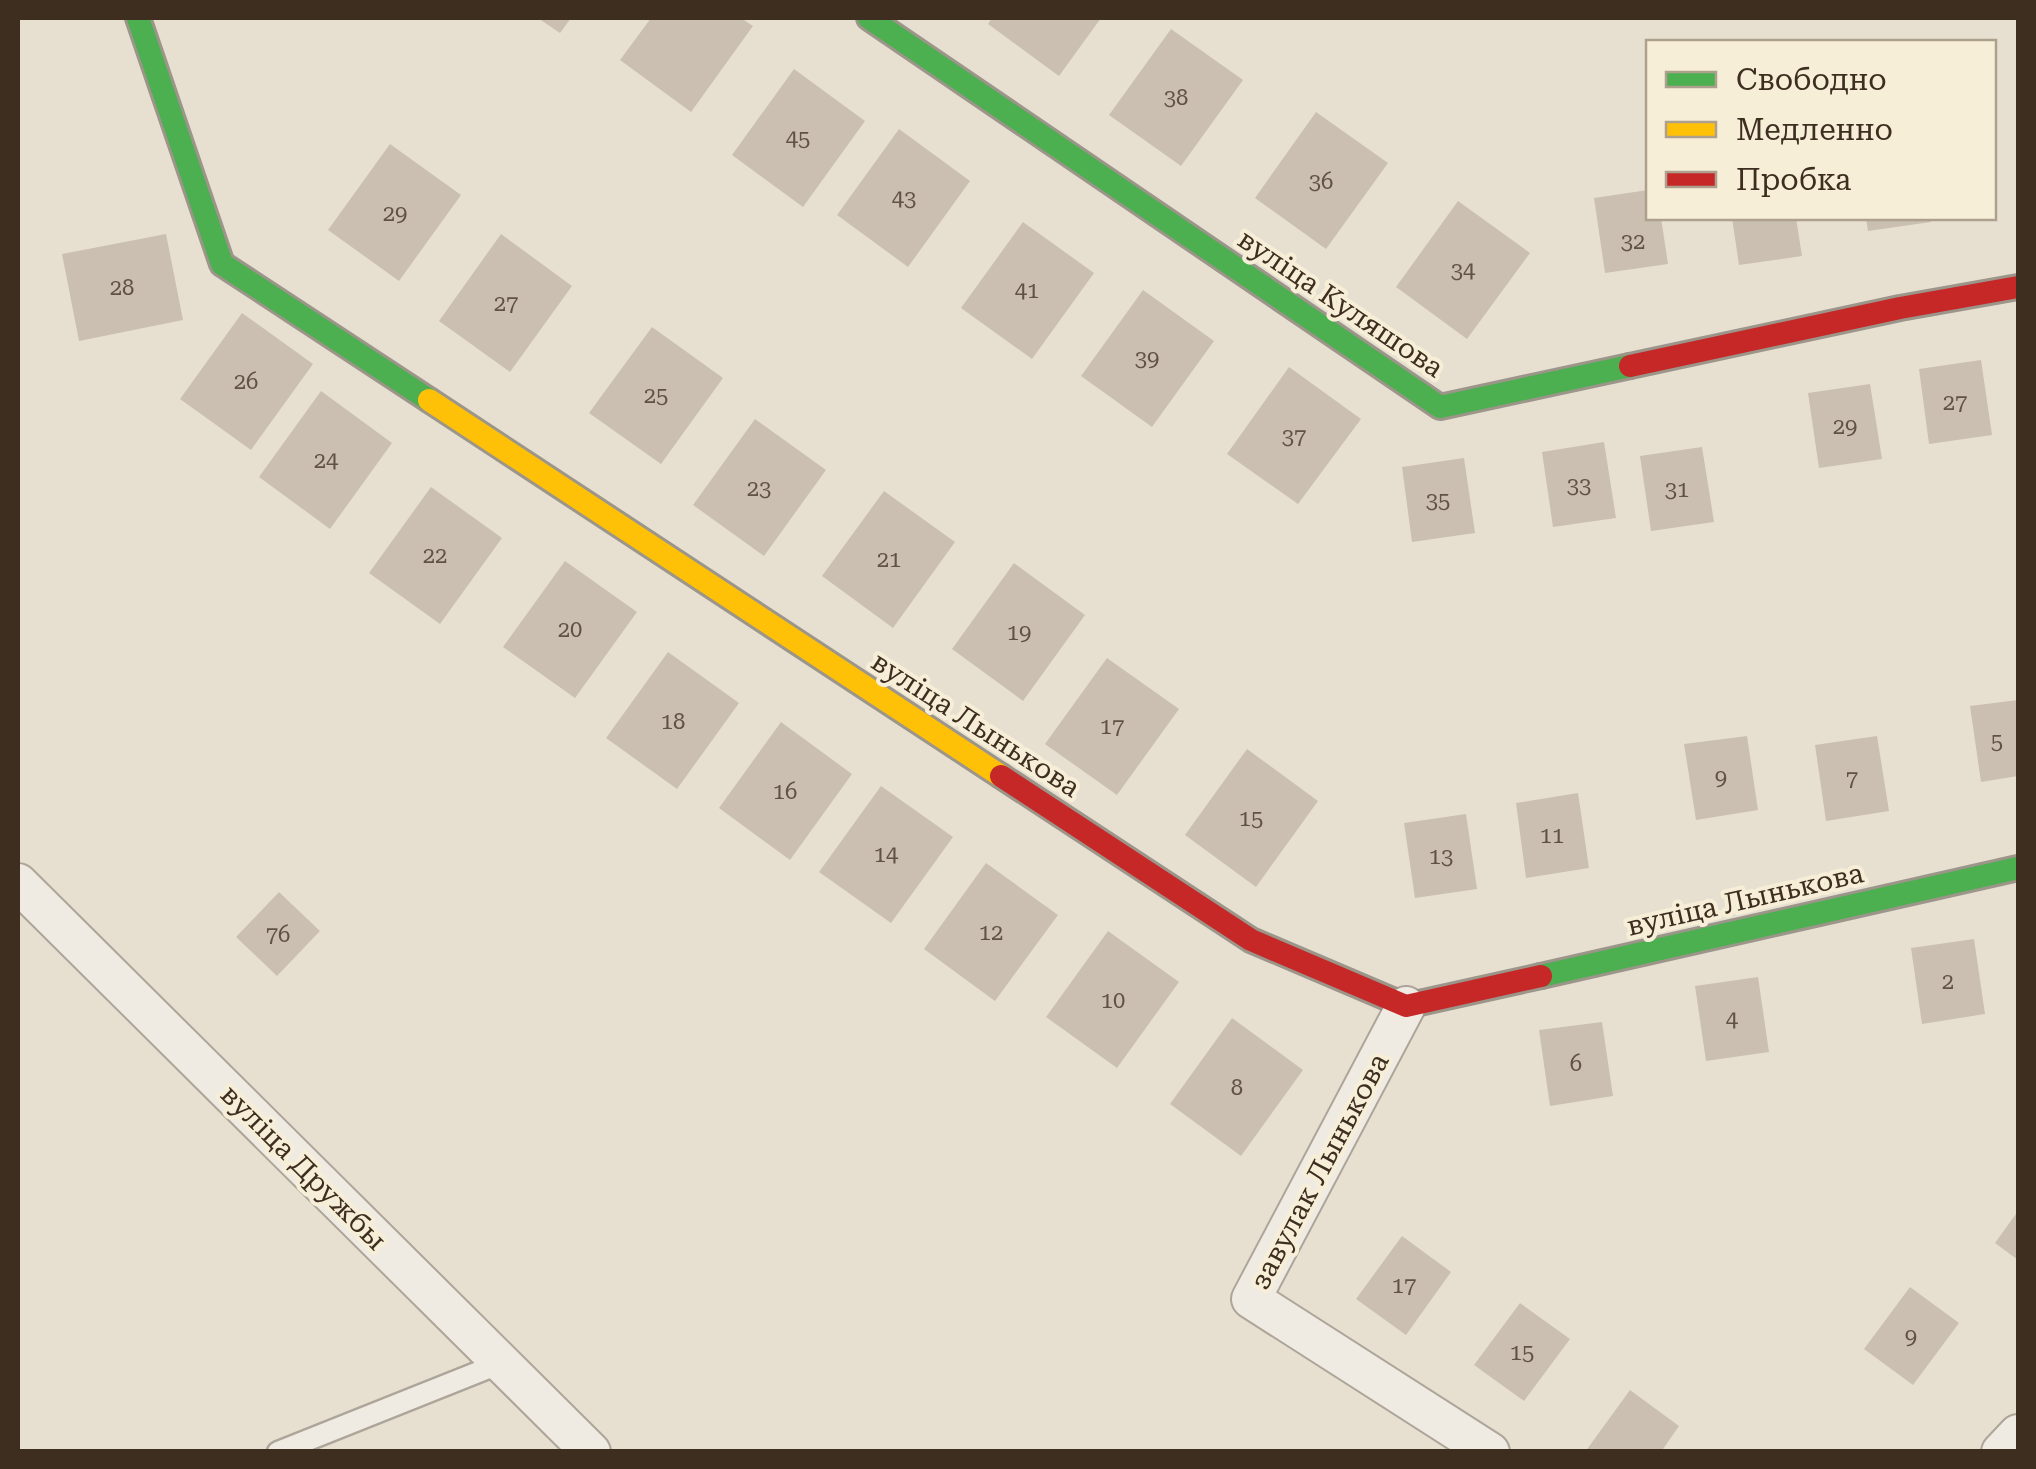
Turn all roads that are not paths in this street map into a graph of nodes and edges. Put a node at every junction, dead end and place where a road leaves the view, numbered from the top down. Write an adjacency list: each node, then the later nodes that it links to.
1 (138, 18): 6 (street, вуліца Лынькова)
2 (869, 18): 3 (street, вуліца Куляшова)
3 (2018, 287)
4 (2018, 868): 6 (street, вуліца Лынькова)
5 (18, 883): 7 (street, вуліца Дружбы)
6 (1406, 1006): 11 (street, завулак Лынькова)
7 (501, 1363): 9 (lane); 10 (street, вуліца Дружбы)
8 (2018, 1434): 12 (street)
9 (278, 1452)
10 (591, 1452)
11 (1490, 1452)
12 (2000, 1452)

